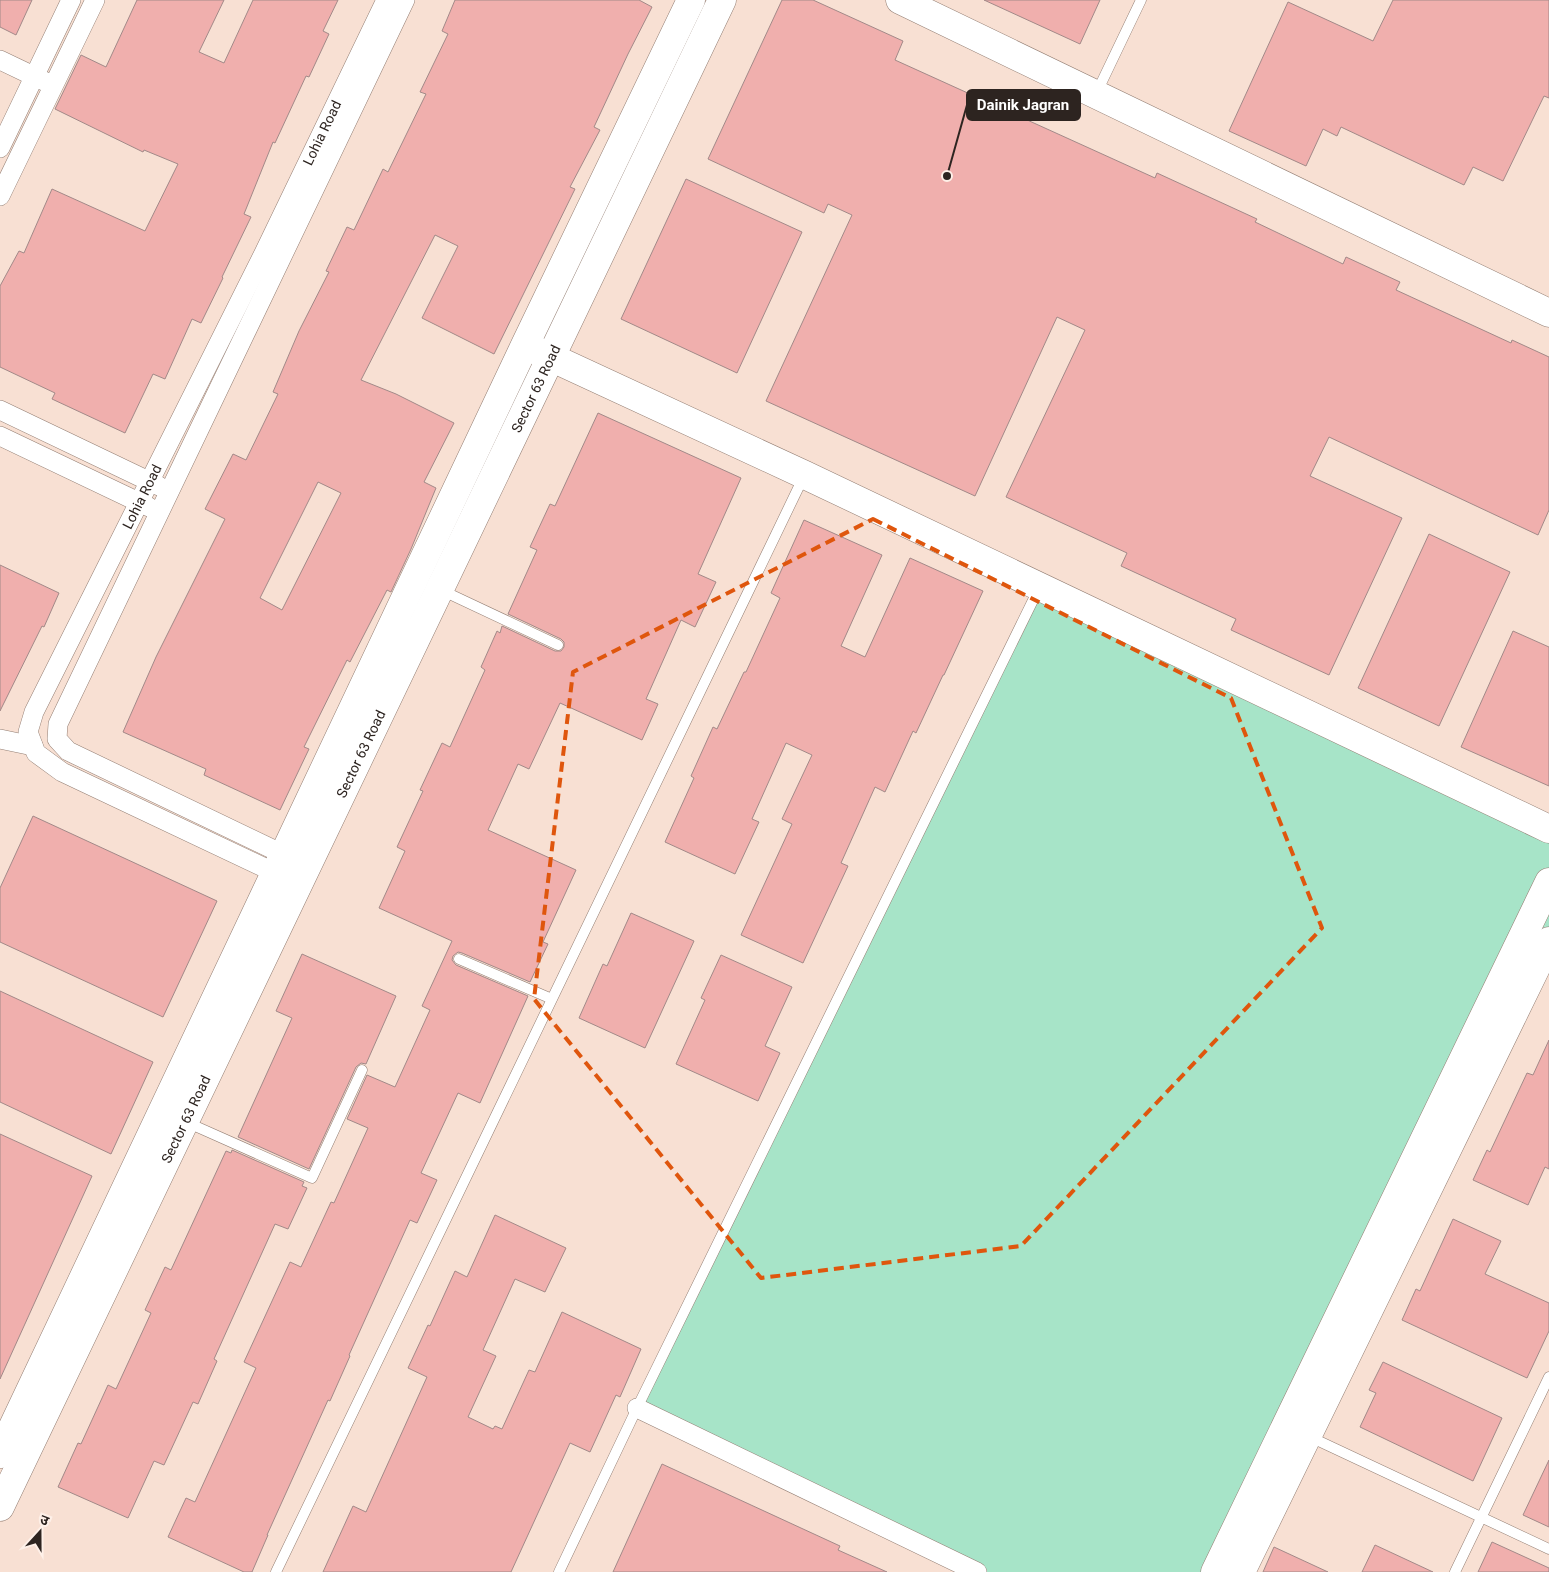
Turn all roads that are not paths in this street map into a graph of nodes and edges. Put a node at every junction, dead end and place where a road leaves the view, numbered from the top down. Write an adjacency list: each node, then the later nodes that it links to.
1 (71, 0): 10 (street)
2 (94, 0): 11 (street)
3 (386, 0): 21 (street, Lohia Road)
4 (405, 0): 22 (street, Lohia Road)
5 (691, 0): 16 (street, Sector 63 Road)
6 (722, 0): 17 (street, Sector 63 Road)
7 (900, 0): 12 (street)
8 (1141, 0): 12 (lane)
9 (0, 60): 10 (street)
10 (34, 77): 11 (street); 13 (street)
11 (53, 86): 14 (street)
12 (1096, 94): 15 (street)
13 (0, 148)
14 (0, 196)
15 (1549, 312)
16 (525, 345): 17 (street); 31 (street, Sector 63 Road)
17 (551, 357): 20 (street); 26 (street, Sector 63 Road)
18 (0, 410): 21 (street)
19 (0, 436): 23 (street)
20 (805, 476): 25 (street); 35 (lane)
21 (149, 482): 22 (street); 23 (street, Lohia Road)
22 (169, 491): 24 (street, Lohia Road)
23 (139, 502): 24 (street); 29 (street, Lohia Road)
24 (159, 512): 31 (street, Lohia Road)
25 (1039, 587): 30 (street); 39 (lane)
26 (439, 589): 27 (lane); 31 (street, Sector 63 Road)
27 (558, 645)
28 (0, 739): 29 (street)
29 (33, 746): 31 (street)
30 (1549, 829)
31 (291, 869): 37 (street, Sector 63 Road); 41 (street, Sector 63 Road)
32 (1549, 882): 40 (street)
33 (1549, 941): 40 (street)
34 (459, 959): 35 (lane)
35 (552, 999): 45 (lane)
36 (362, 1070): 37 (lane)
37 (184, 1122): 42 (street, Sector 63 Road)
38 (1549, 1377): 43 (lane)
39 (637, 1408): 46 (lane); 47 (street)
40 (1297, 1430): 43 (lane); 48 (street); 49 (street)
41 (0, 1454)
42 (0, 1507)
43 (1481, 1517): 44 (lane); 50 (lane)
44 (1549, 1549)
45 (276, 1572)
46 (559, 1572)
47 (977, 1572)
48 (1215, 1572)
49 (1241, 1572)
50 (1455, 1572)

